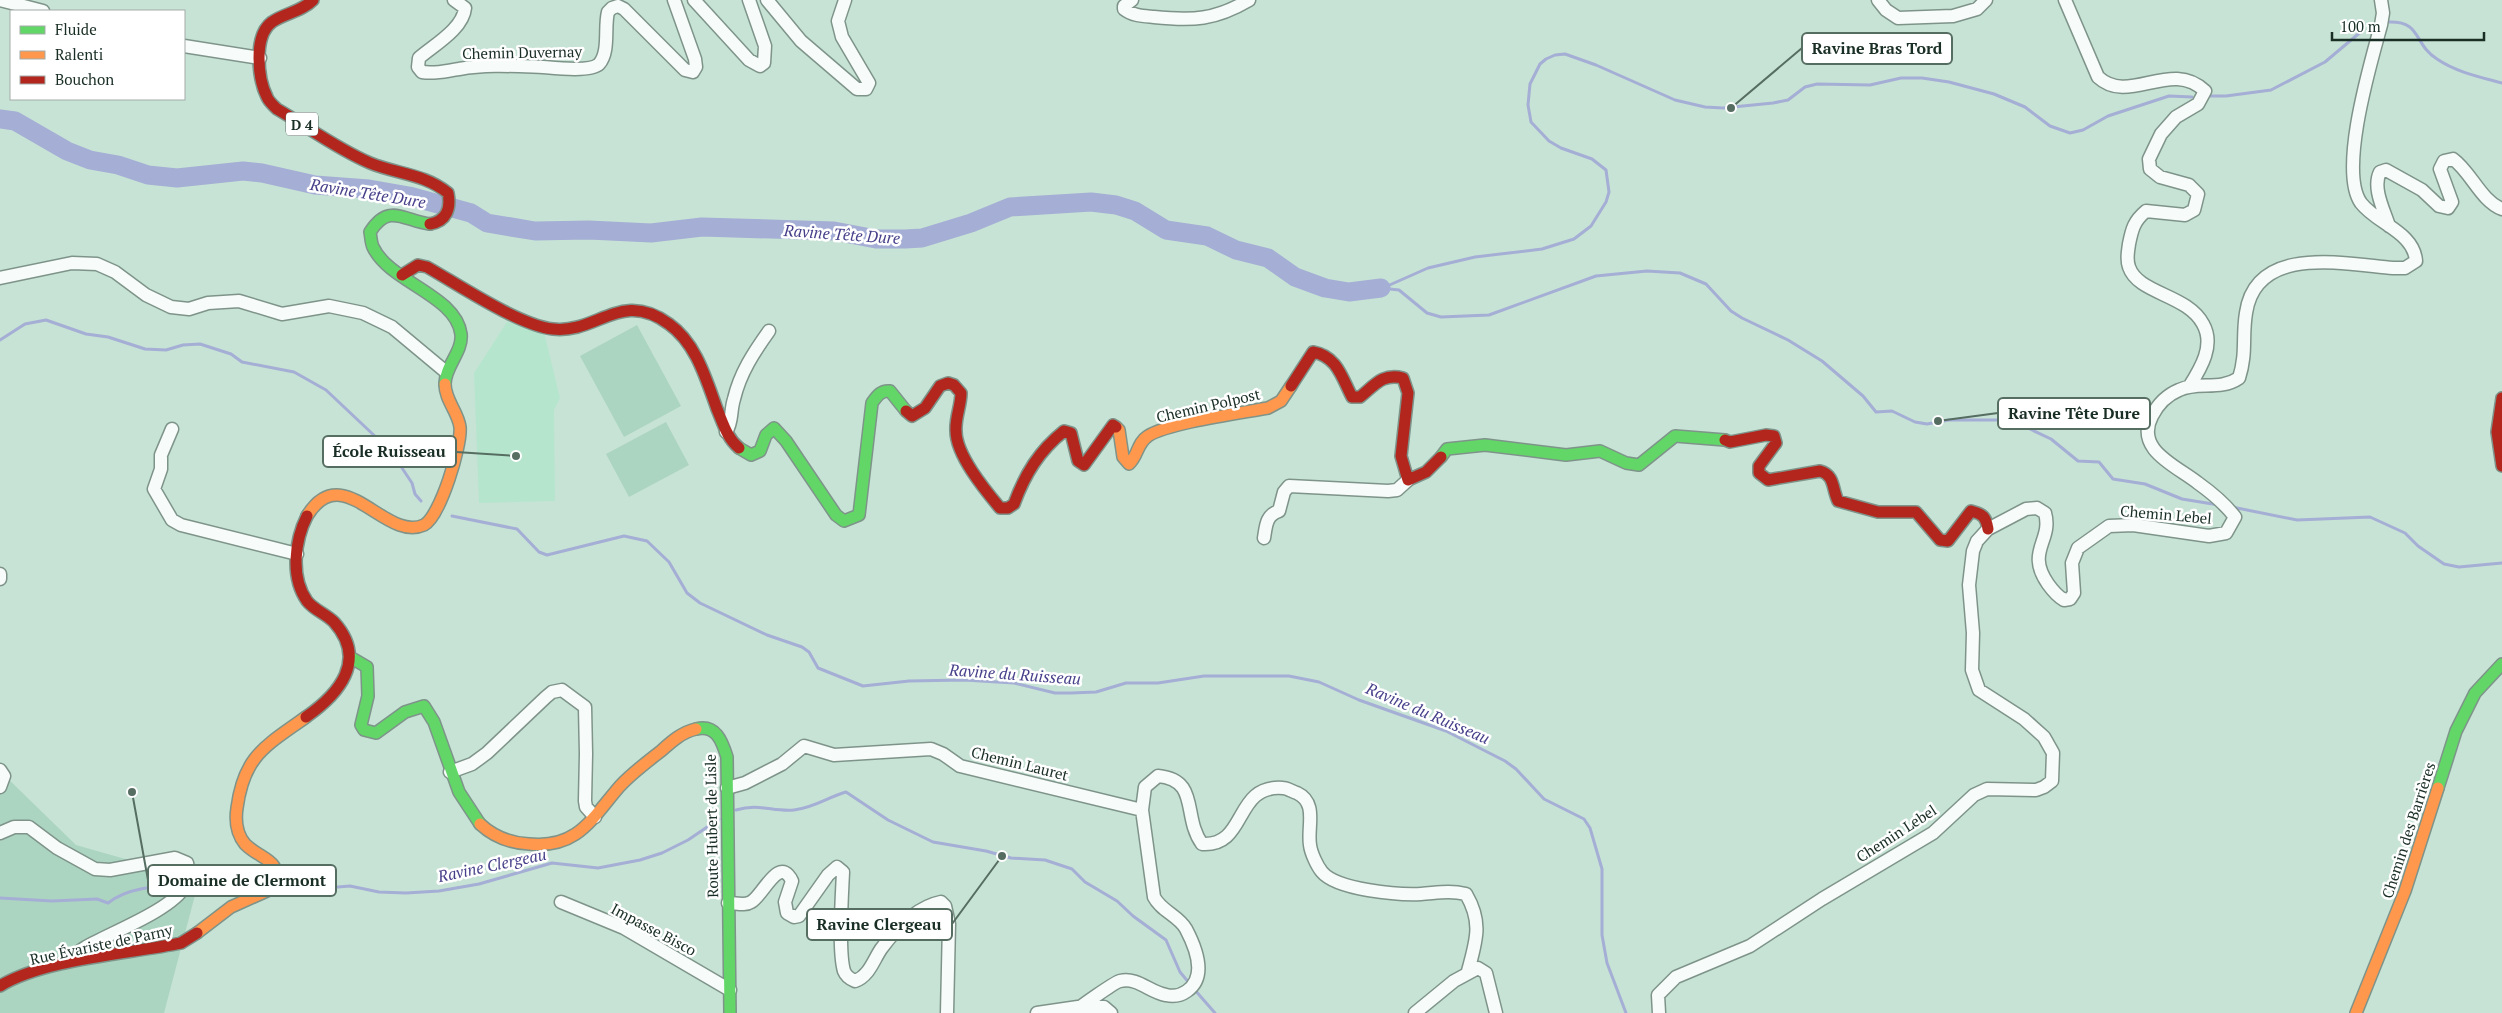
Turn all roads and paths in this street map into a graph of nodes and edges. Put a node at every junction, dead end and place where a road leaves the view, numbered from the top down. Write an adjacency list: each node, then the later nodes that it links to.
1 (0, 0): 15 (street)
2 (313, 0): 17 (street, D 4)
3 (454, 0): 4 (street, Chemin Duvernay)
4 (674, 0)
5 (694, 0): 6 (street)
6 (749, 0)
7 (766, 0): 8 (street)
8 (844, 0)
9 (1132, 0): 10 (street)
10 (1249, 0)
11 (1878, 0): 12 (street)
12 (1986, 0)
13 (2065, 0): 24 (street)
14 (2381, 0): 19 (street, Chemin Lebel)
15 (40, 10)
16 (185, 46): 17 (street)
17 (260, 58): 20 (street, D 4)
18 (2502, 209): 19 (street)
19 (2390, 228): 24 (street, Chemin Lebel)
20 (402, 275): 23 (street, D 4); 27 (street, Chemin Polpost)
21 (0, 278): 23 (street)
22 (770, 330): 27 (street)
23 (446, 372): 32 (street)
24 (2188, 387): 30 (street, Chemin Lebel)
25 (2502, 398): 28 (street)
26 (172, 430): 32 (street)
27 (726, 432): 29 (street, Chemin Polpost)
28 (2502, 466)
29 (1408, 480): 30 (street); 31 (street)
30 (1988, 529): 57 (street, Chemin Lebel)
31 (1264, 538)
32 (297, 554): 35 (street)
33 (0, 574): 34 (street)
34 (0, 579)
35 (350, 657): 38 (street, Route Hubert de Lisle); 46 (street, Rue Évariste de Parny)
36 (2502, 664): 58 (street, Chemin des Barrières)
37 (0, 770): 39 (street)
38 (450, 772): 42 (street, Route Hubert de Lisle); 42 (street)
39 (0, 787)
40 (727, 788): 41 (street, Chemin Lauret); 42 (street, Route Hubert de Lisle); 45 (street, Route Hubert de Lisle)
41 (1142, 810): 47 (street); 50 (street)
42 (595, 817)
43 (0, 833): 46 (street)
44 (561, 902): 49 (street, Impasse Bisco)
45 (728, 903): 49 (street, Route Hubert de Lisle); 52 (street)
46 (62, 965): 48 (street, Rue Évariste de Parny)
47 (1468, 971): 55 (street); 56 (street)
48 (0, 986)
49 (730, 990): 51 (street, Route Hubert de Lisle)
50 (1076, 1010): 53 (street); 54 (street)
51 (730, 1013)
52 (946, 1013)
53 (1037, 1013)
54 (1111, 1013)
55 (1415, 1013)
56 (1496, 1013)
57 (1659, 1013)
58 (2356, 1013)

